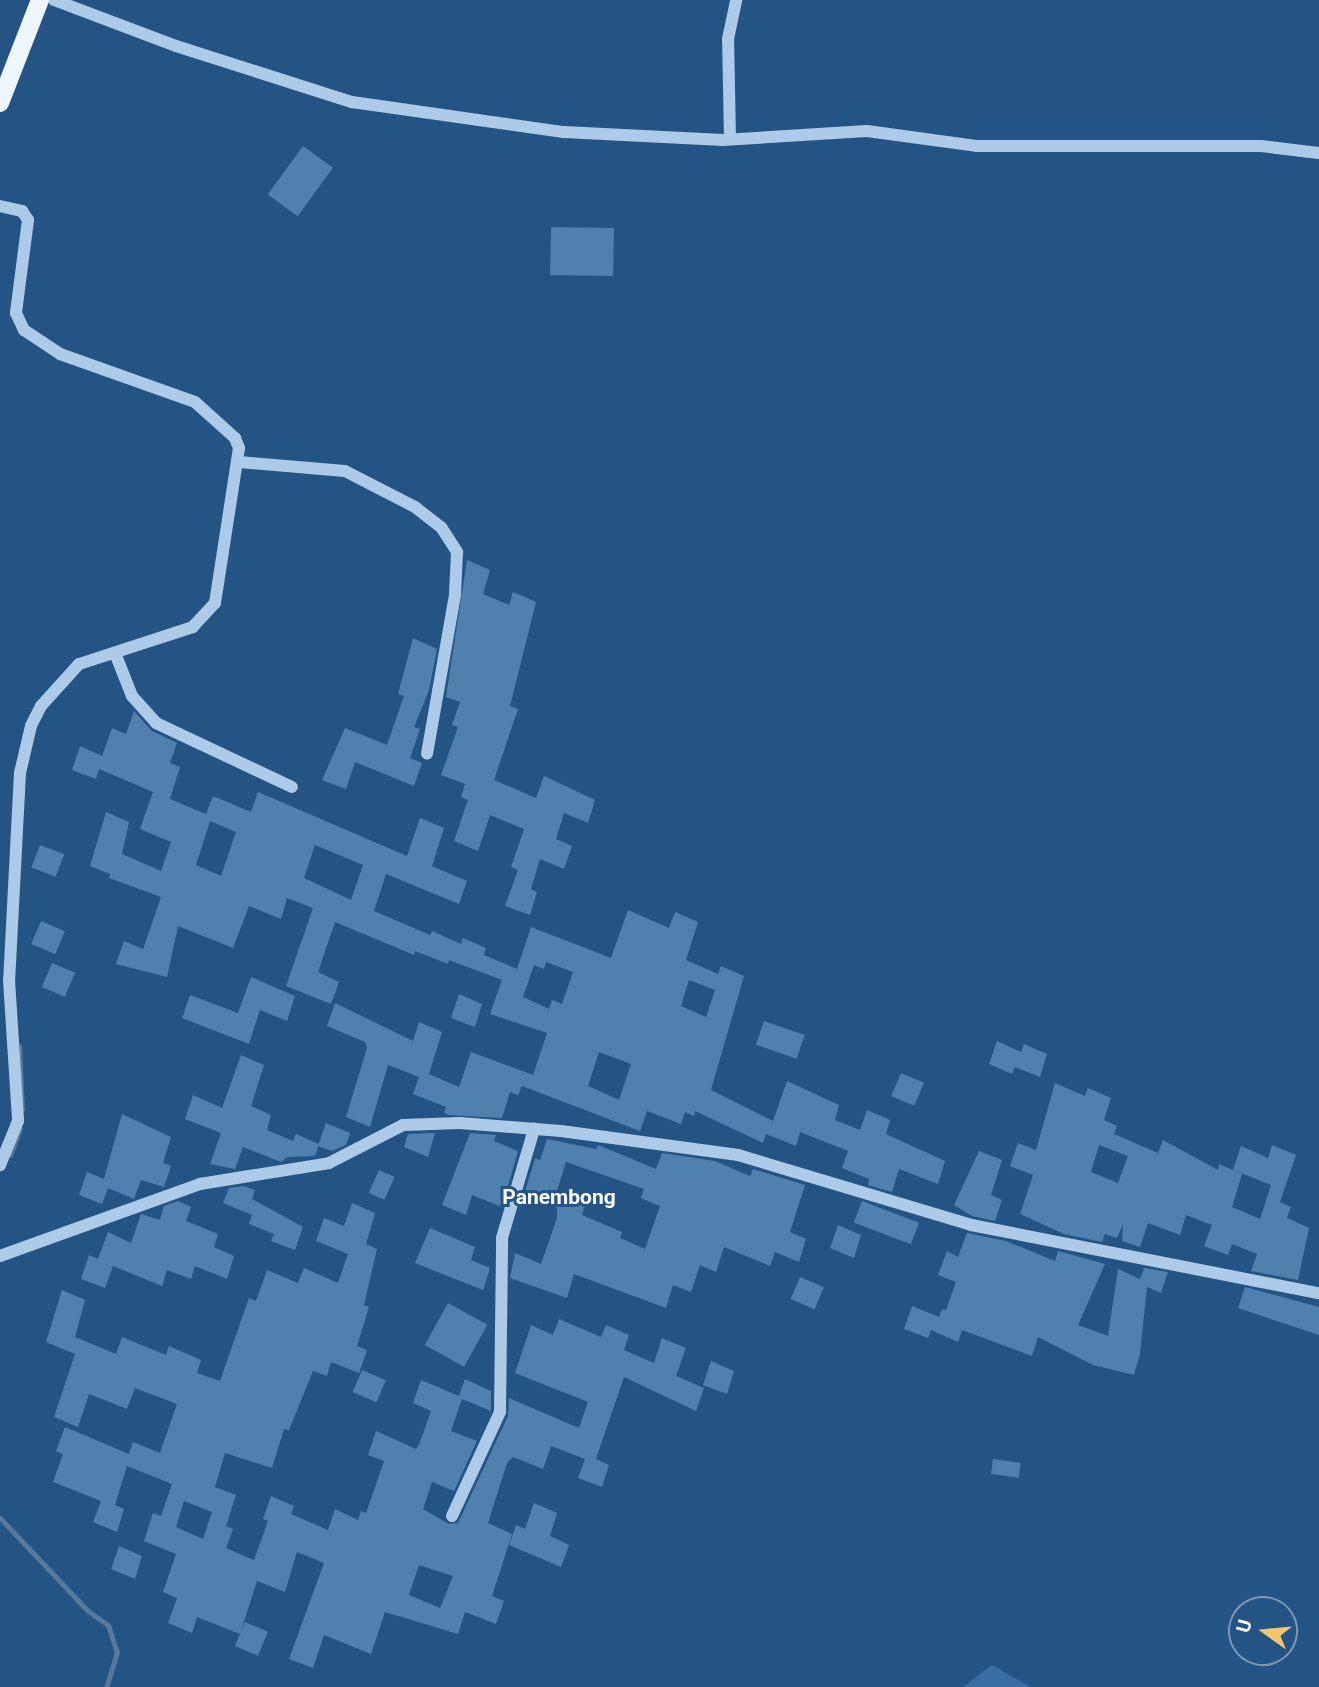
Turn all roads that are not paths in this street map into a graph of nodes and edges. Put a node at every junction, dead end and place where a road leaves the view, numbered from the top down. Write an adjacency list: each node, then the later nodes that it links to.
1 (40, 0): 4 (main road)
2 (54, 0): 5 (street)
3 (736, 0): 5 (street)
4 (3, 96)
5 (730, 139): 6 (street)
6 (1319, 153)
7 (0, 206): 8 (street)
8 (242, 462): 9 (street); 10 (street)
9 (116, 654): 11 (street); 13 (street)
10 (427, 754)
11 (292, 787)
12 (534, 1129): 14 (street); 15 (street); 16 (street)
13 (0, 1165)
14 (0, 1256)
15 (1319, 1293)
16 (452, 1516)

